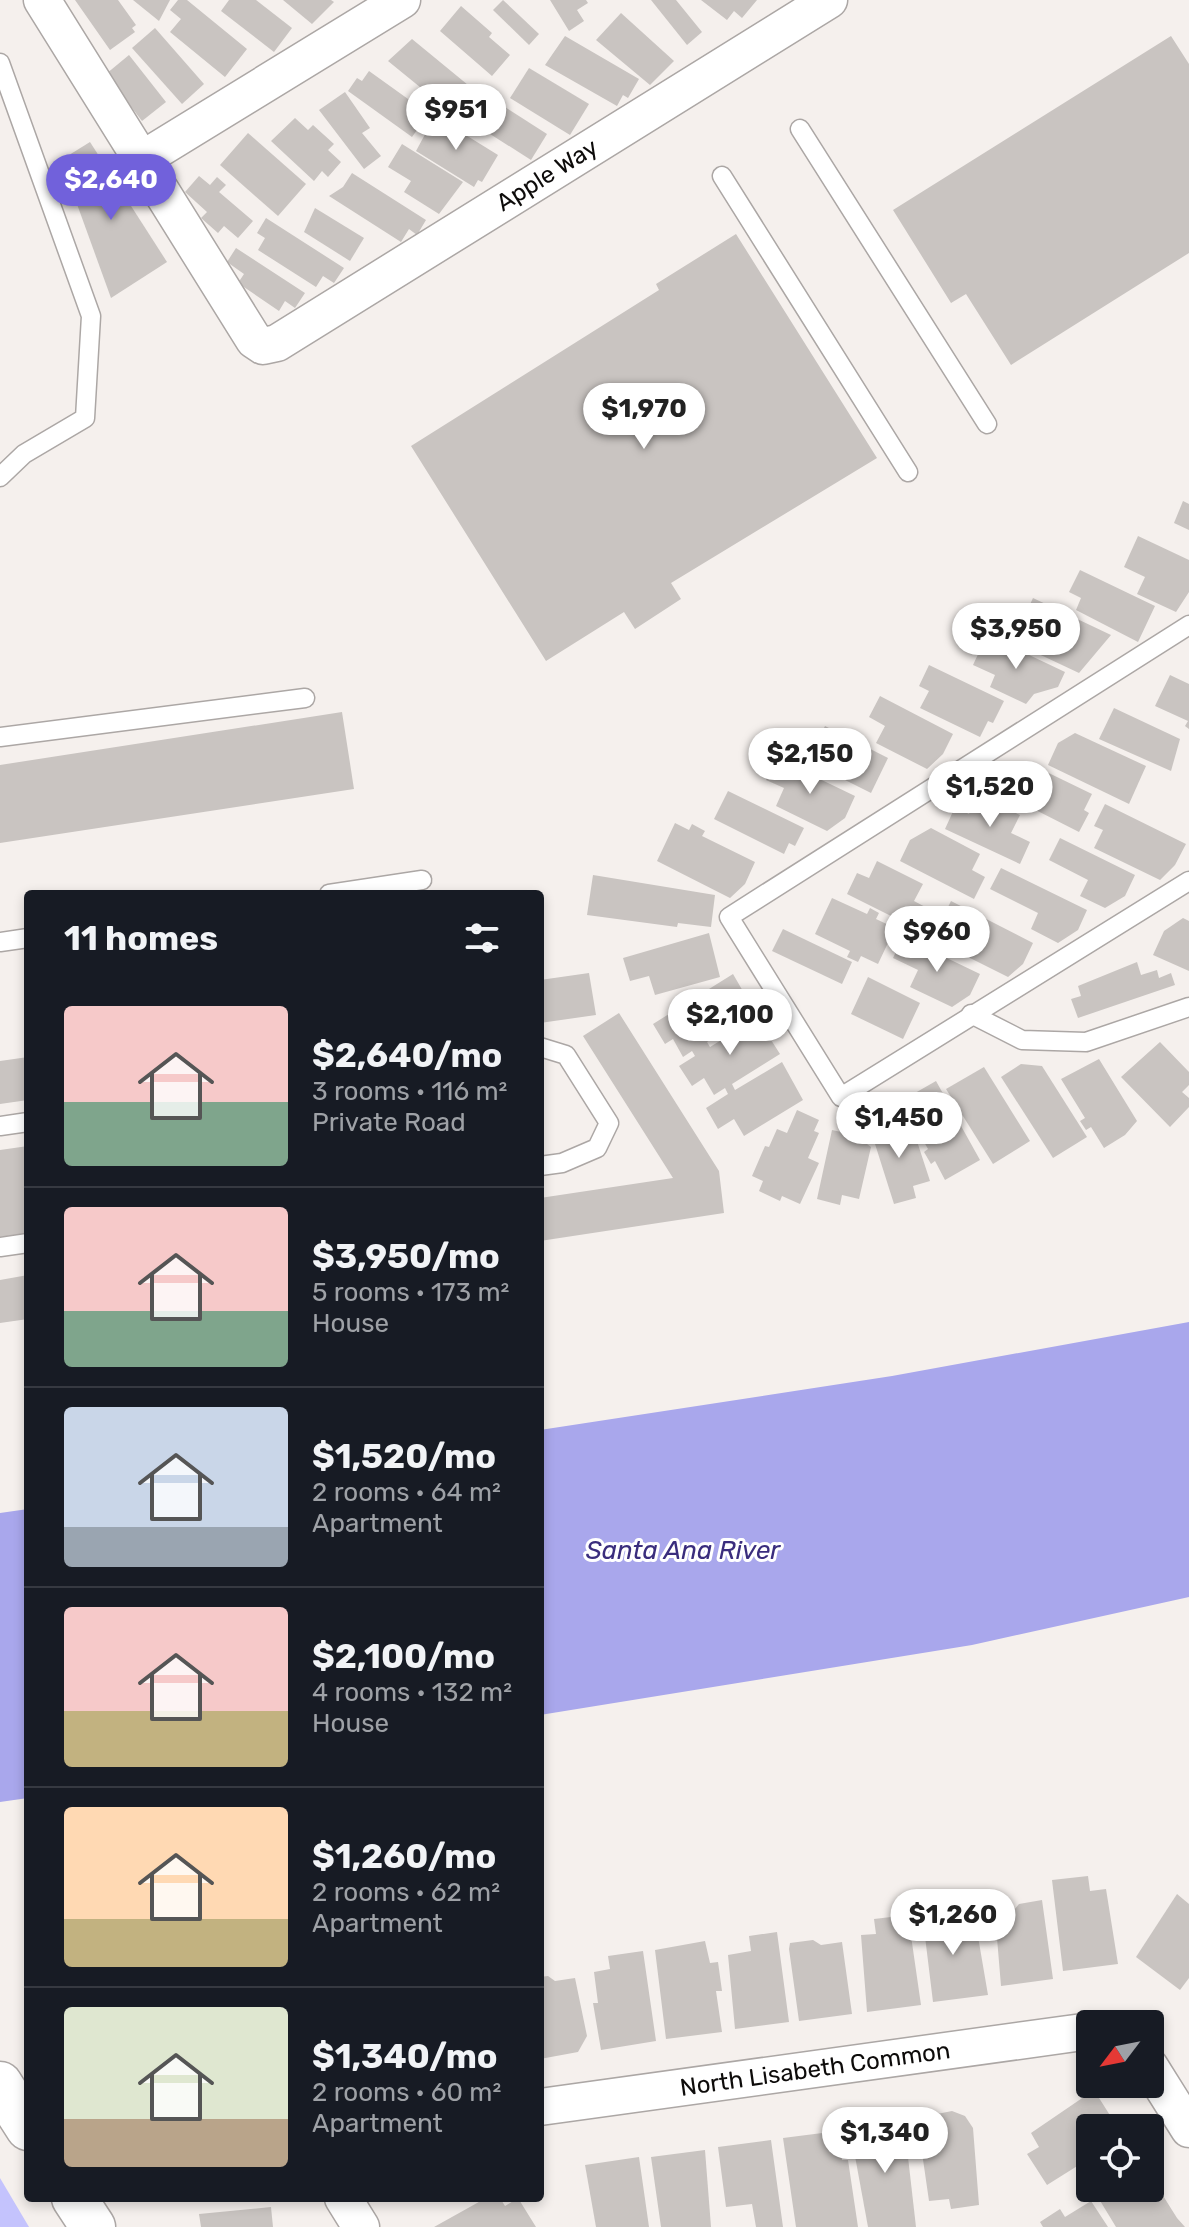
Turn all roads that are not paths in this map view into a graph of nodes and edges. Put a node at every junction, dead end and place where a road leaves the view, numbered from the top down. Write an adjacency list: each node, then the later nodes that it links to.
1 (42, 0): 6 (street)
2 (402, 0): 6 (street)
3 (829, 0): 6 (street, Apple Way)
4 (0, 63): 10 (lane)
5 (800, 129): 8 (lane)
6 (141, 160)
7 (722, 176): 9 (lane)
8 (987, 424)
9 (908, 472)
10 (0, 477)
11 (1189, 625): 20 (lane)
12 (305, 698): 13 (lane)
13 (0, 737)
14 (422, 880): 16 (lane)
15 (1189, 881): 20 (lane)
16 (356, 890)
17 (24, 939): 18 (lane)
18 (0, 942)
19 (1189, 1007): 20 (lane)
20 (971, 1014)
21 (544, 1048): 24 (lane)
22 (24, 1123): 23 (lane)
23 (0, 1126)
24 (544, 1165)
25 (24, 1244): 26 (lane)
26 (0, 1247)
27 (1076, 2033): 30 (street, North Lisabeth Common)
28 (0, 2084): 31 (street)
29 (1164, 2089): 32 (street)
30 (544, 2106)
31 (24, 2122)
32 (1189, 2129)
33 (77, 2202): 35 (street)
34 (345, 2202): 36 (street)
35 (93, 2227)
36 (361, 2227)

